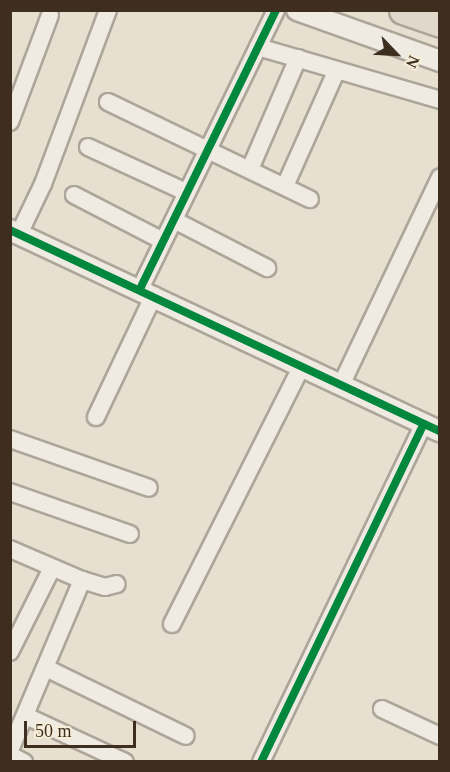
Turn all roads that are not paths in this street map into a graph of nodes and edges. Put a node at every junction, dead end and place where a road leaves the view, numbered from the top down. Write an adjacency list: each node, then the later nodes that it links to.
1 (108, 10): 23 (street)
2 (276, 10): 7 (street)
3 (297, 10): 9 (street)
4 (403, 10): 6 (highway)
5 (50, 15): 13 (street)
6 (440, 24)
7 (258, 47): 8 (street); 15 (street)
8 (298, 58): 10 (street); 16 (street)
9 (440, 61)
10 (338, 70): 11 (street); 18 (street)
11 (440, 100)
12 (108, 102): 15 (street)
13 (10, 122)
14 (88, 147): 19 (street)
15 (206, 148): 16 (street); 19 (street)
16 (250, 169): 18 (street)
17 (440, 177): 28 (street)
18 (285, 186): 21 (street)
19 (186, 192): 22 (street)
20 (74, 195): 24 (street)
21 (310, 199)
22 (174, 220): 24 (street); 25 (street)
23 (15, 232): 26 (street)
24 (163, 241): 26 (street)
25 (267, 268)
26 (147, 292): 27 (street); 29 (street)
27 (301, 368): 28 (street); 39 (street)
28 (341, 385): 30 (street)
29 (96, 417)
30 (432, 428): 50 (street)
31 (10, 439): 32 (street)
32 (149, 488)
33 (10, 492): 34 (street)
34 (130, 534)
35 (10, 549): 36 (street)
36 (52, 568): 37 (street); 40 (street)
37 (82, 580): 38 (street); 41 (street)
38 (117, 584)
39 (172, 624)
40 (10, 652)
41 (48, 669): 43 (street); 44 (street)
42 (382, 710): 45 (street)
43 (26, 716): 46 (street); 49 (street)
44 (186, 736)
45 (440, 736)
46 (10, 750)
47 (10, 756): 48 (street)
48 (24, 762)
49 (125, 762)
50 (261, 762)

